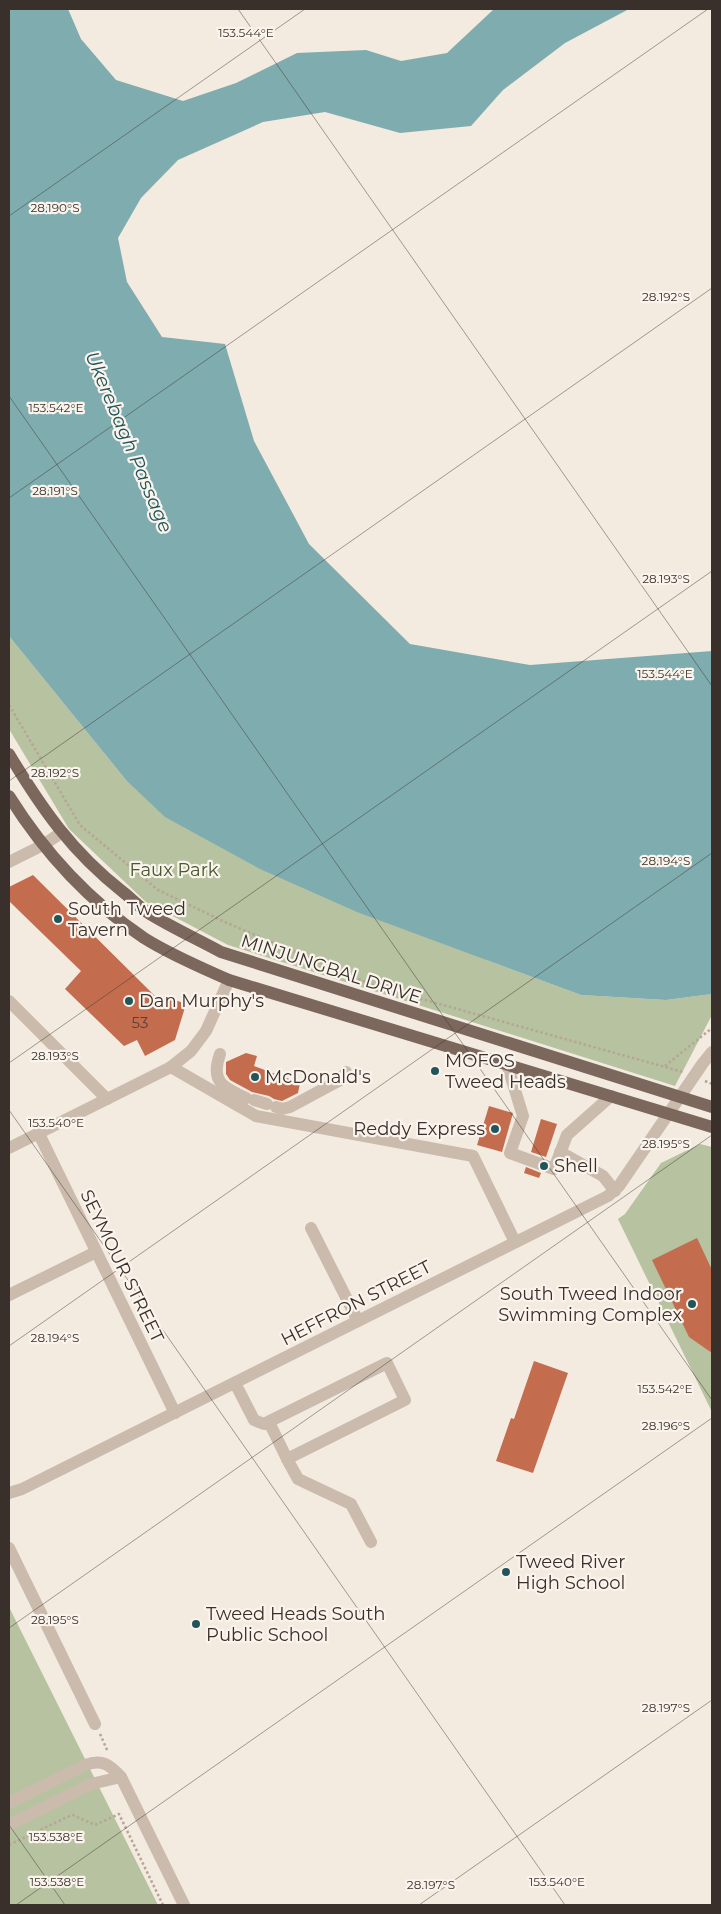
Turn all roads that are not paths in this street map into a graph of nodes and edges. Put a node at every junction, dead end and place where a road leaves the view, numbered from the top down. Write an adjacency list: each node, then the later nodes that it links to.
1 (9, 754): 3 (main road, MINJUNGBAL DRIVE)
2 (9, 796): 4 (main road)
3 (61, 833): 4 (street); 14 (main road, MINJUNGBAL DRIVE)
4 (43, 845): 5 (street); 6 (main road)
5 (9, 862)
6 (229, 980): 10 (main road); 11 (street)
7 (11, 1007): 15 (street)
8 (712, 1052): 14 (street, HEFFRON STREET)
9 (220, 1054): 12 (street)
10 (507, 1064): 13 (main road); 21 (street)
11 (171, 1067): 15 (street); 24 (street)
12 (346, 1072)
13 (612, 1096): 17 (main road); 21 (street)
14 (680, 1098): 16 (main road, MINJUNGBAL DRIVE); 17 (street, HEFFRON STREET)
15 (107, 1099): 19 (street)
16 (712, 1107)
17 (669, 1114): 18 (main road); 22 (street, HEFFRON STREET)
18 (712, 1127)
19 (39, 1134): 20 (street); 25 (street, SEYMOUR STREET)
20 (9, 1148)
21 (560, 1152): 22 (street)
22 (615, 1191): 24 (street, HEFFRON STREET)
23 (311, 1228): 27 (street)
24 (515, 1242): 27 (street, HEFFRON STREET)
25 (96, 1252): 26 (street); 29 (street, SEYMOUR STREET)
26 (9, 1295)
27 (358, 1321): 28 (street, HEFFRON STREET)
28 (235, 1383): 29 (street, HEFFRON STREET); 30 (street)
29 (175, 1413): 32 (street, HEFFRON STREET)
30 (269, 1422): 31 (street); 31 (street)
31 (288, 1459): 33 (street)
32 (9, 1493)
33 (371, 1542)
34 (9, 1548): 35 (street)
35 (95, 1724)
36 (120, 1777): 37 (street); 38 (street); 39 (street)
37 (9, 1803)
38 (9, 1825)
39 (184, 1905)

